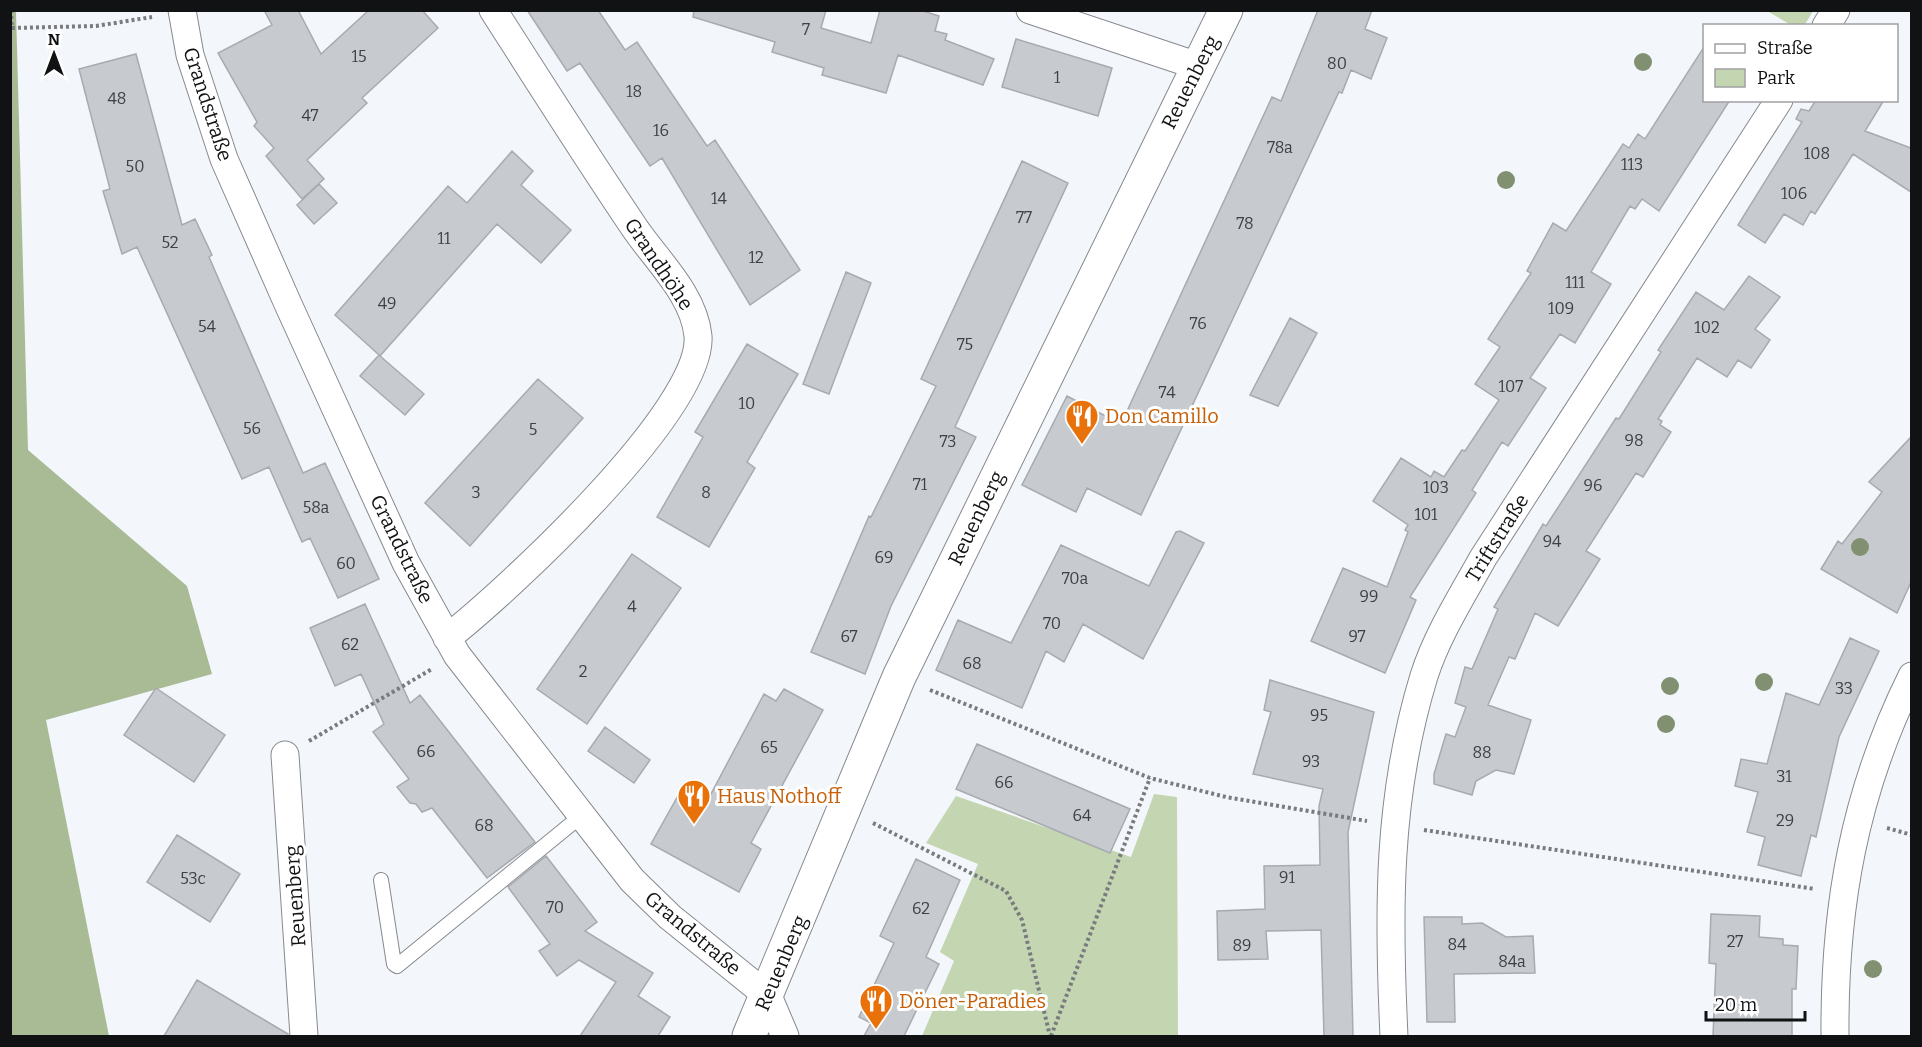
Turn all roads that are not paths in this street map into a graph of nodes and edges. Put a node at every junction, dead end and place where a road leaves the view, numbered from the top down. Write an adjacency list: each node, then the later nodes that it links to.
1 (493, 10): 9 (street, Grandhöhe)
2 (1030, 10): 7 (street)
3 (1226, 10): 7 (main road, Reuenberg)
4 (1836, 10): 6 (street)
5 (182, 11): 9 (street, Grandstraße)
6 (1827, 24)
7 (1198, 66): 14 (main road, Reuenberg)
8 (1778, 102): 18 (street, Triftstraße)
9 (452, 646): 12 (street, Grandstraße)
10 (1911, 676): 19 (street)
11 (285, 755): 15 (street, Reuenberg)
12 (580, 816): 13 (lane); 14 (street, Grandstraße)
13 (381, 880)
14 (768, 996): 16 (main road, Reuenberg); 17 (street)
15 (304, 1036)
16 (748, 1036)
17 (785, 1036)
18 (1394, 1036)
19 (1835, 1036)

